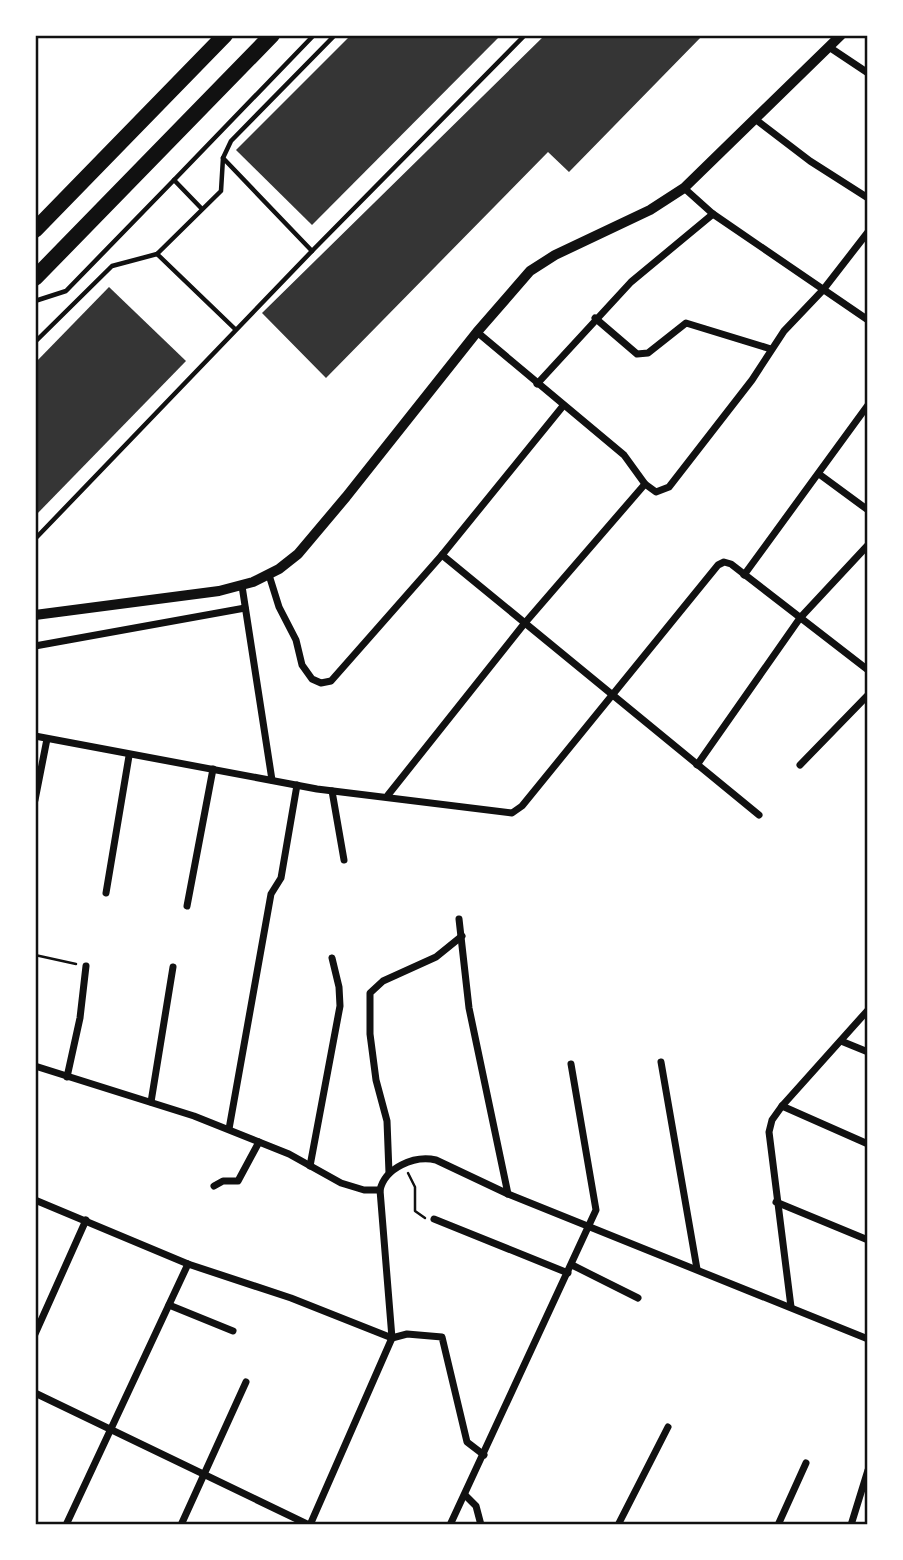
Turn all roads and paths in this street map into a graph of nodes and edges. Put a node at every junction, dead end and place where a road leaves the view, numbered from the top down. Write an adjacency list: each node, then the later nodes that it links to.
1 (225, 35): 16 (highway)
2 (272, 35): 20 (highway)
3 (314, 35): 11 (lane)
4 (335, 35): 10 (lane)
5 (525, 35): 18 (lane)
6 (841, 35): 7 (street)
7 (829, 47): 8 (street); 9 (street)
8 (868, 74)
9 (755, 119): 12 (street); 13 (street)
10 (223, 158): 14 (lane); 18 (lane)
11 (174, 180): 14 (lane); 22 (lane)
12 (684, 188): 15 (street); 26 (street)
13 (868, 198)
14 (202, 209): 19 (lane)
15 (713, 214): 21 (street); 23 (street)
16 (35, 230)
17 (868, 232): 21 (street)
18 (312, 251): 25 (lane)
19 (157, 254): 25 (lane); 27 (lane)
20 (35, 278)
21 (823, 290): 24 (street); 28 (street)
22 (35, 301)
23 (595, 318): 28 (street); 29 (street)
24 (868, 320)
25 (235, 329): 35 (lane)
26 (477, 332): 29 (street); 38 (street)
27 (35, 342)
28 (771, 349): 33 (street)
29 (537, 384): 31 (street)
30 (868, 405): 32 (street)
31 (563, 406): 33 (street); 37 (street)
32 (820, 474): 34 (street); 39 (street)
33 (645, 484): 44 (street)
34 (868, 510)
35 (35, 539)
36 (868, 545): 43 (street)
37 (442, 555): 38 (street); 44 (street)
38 (269, 575): 40 (street)
39 (744, 575): 43 (street); 47 (street)
40 (242, 586): 41 (street); 42 (street)
41 (245, 608): 45 (street); 55 (street)
42 (35, 615)
43 (800, 618): 46 (street); 52 (street)
44 (524, 624): 47 (street); 58 (street)
45 (35, 646)
46 (868, 670)
47 (613, 694): 52 (street); 58 (street)
48 (868, 695): 53 (street)
49 (35, 736): 50 (street)
50 (47, 738): 51 (street); 59 (street)
51 (130, 756): 54 (street); 62 (street)
52 (697, 765): 60 (street)
53 (800, 765)
54 (213, 769): 55 (street); 63 (street)
55 (272, 780): 56 (street)
56 (297, 785): 57 (street); 79 (street)
57 (332, 791): 58 (street); 61 (street)
58 (388, 795)
59 (35, 800)
60 (759, 815)
61 (344, 860)
62 (106, 893)
63 (187, 905)
64 (459, 919): 65 (street)
65 (462, 936): 84 (street); 87 (street)
66 (35, 955): 68 (path)
67 (332, 958): 83 (street)
68 (86, 966): 76 (street)
69 (173, 967): 77 (street)
70 (868, 1010): 71 (street)
71 (841, 1041): 72 (street); 78 (street)
72 (868, 1052)
73 (661, 1062): 96 (street)
74 (571, 1064): 92 (street)
75 (35, 1066): 76 (street)
76 (67, 1077): 77 (street)
77 (151, 1102): 79 (street)
78 (782, 1106): 81 (street); 89 (street)
79 (229, 1129): 80 (street)
80 (259, 1142): 83 (street); 85 (street)
81 (868, 1144)
82 (402, 1165): 84 (street); 87 (street); 90 (path)
83 (310, 1166): 86 (street)
84 (389, 1173): 86 (street)
85 (214, 1186)
86 (380, 1190): 103 (street)
87 (508, 1194): 92 (street)
88 (35, 1200): 91 (street)
89 (776, 1202): 93 (street); 100 (street)
90 (434, 1219): 97 (street)
91 (86, 1220): 94 (street); 102 (street)
92 (590, 1227): 95 (street); 96 (street)
93 (868, 1240)
94 (188, 1264): 99 (street); 103 (street)
95 (572, 1265): 97 (street); 98 (street)
96 (697, 1269): 100 (street)
97 (568, 1273): 109 (street)
98 (638, 1298)
99 (169, 1305): 101 (street); 108 (street)
100 (791, 1307): 104 (street)
101 (233, 1331)
102 (35, 1334)
103 (392, 1338): 109 (street); 116 (street)
104 (868, 1339)
105 (246, 1382): 112 (street)
106 (35, 1393): 108 (street)
107 (668, 1427): 119 (street)
108 (110, 1432): 112 (street); 114 (street)
109 (484, 1455): 113 (street)
110 (806, 1463): 120 (street)
111 (868, 1470): 121 (street)
112 (204, 1474): 115 (street); 116 (street)
113 (465, 1495): 117 (street); 118 (street)
114 (66, 1525)
115 (181, 1525)
116 (309, 1525)
117 (450, 1525)
118 (481, 1525)
119 (618, 1525)
120 (778, 1525)
121 (851, 1525)

